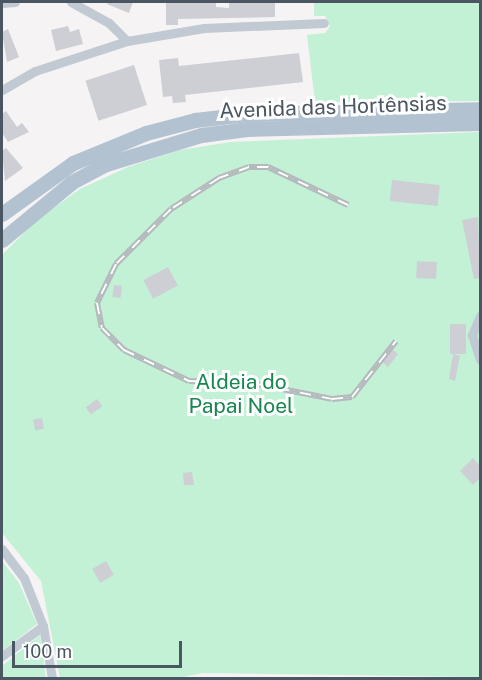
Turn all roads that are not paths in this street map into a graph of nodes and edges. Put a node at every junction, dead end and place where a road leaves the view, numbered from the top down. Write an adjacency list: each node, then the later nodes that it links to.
1 (15, 2): 3 (street)
2 (71, 2): 5 (street)
3 (2, 3)
4 (324, 23): 5 (street)
5 (127, 41): 6 (street)
6 (2, 90)
7 (480, 109): 9 (main road, Avenida das Hortênsias)
8 (480, 123): 10 (main road, Avenida das Hortênsias)
9 (2, 214)
10 (2, 240)
11 (480, 316): 12 (street)
12 (480, 360)
13 (2, 549): 14 (street)
14 (43, 626): 15 (street); 16 (street)
15 (2, 656)
16 (52, 678)

